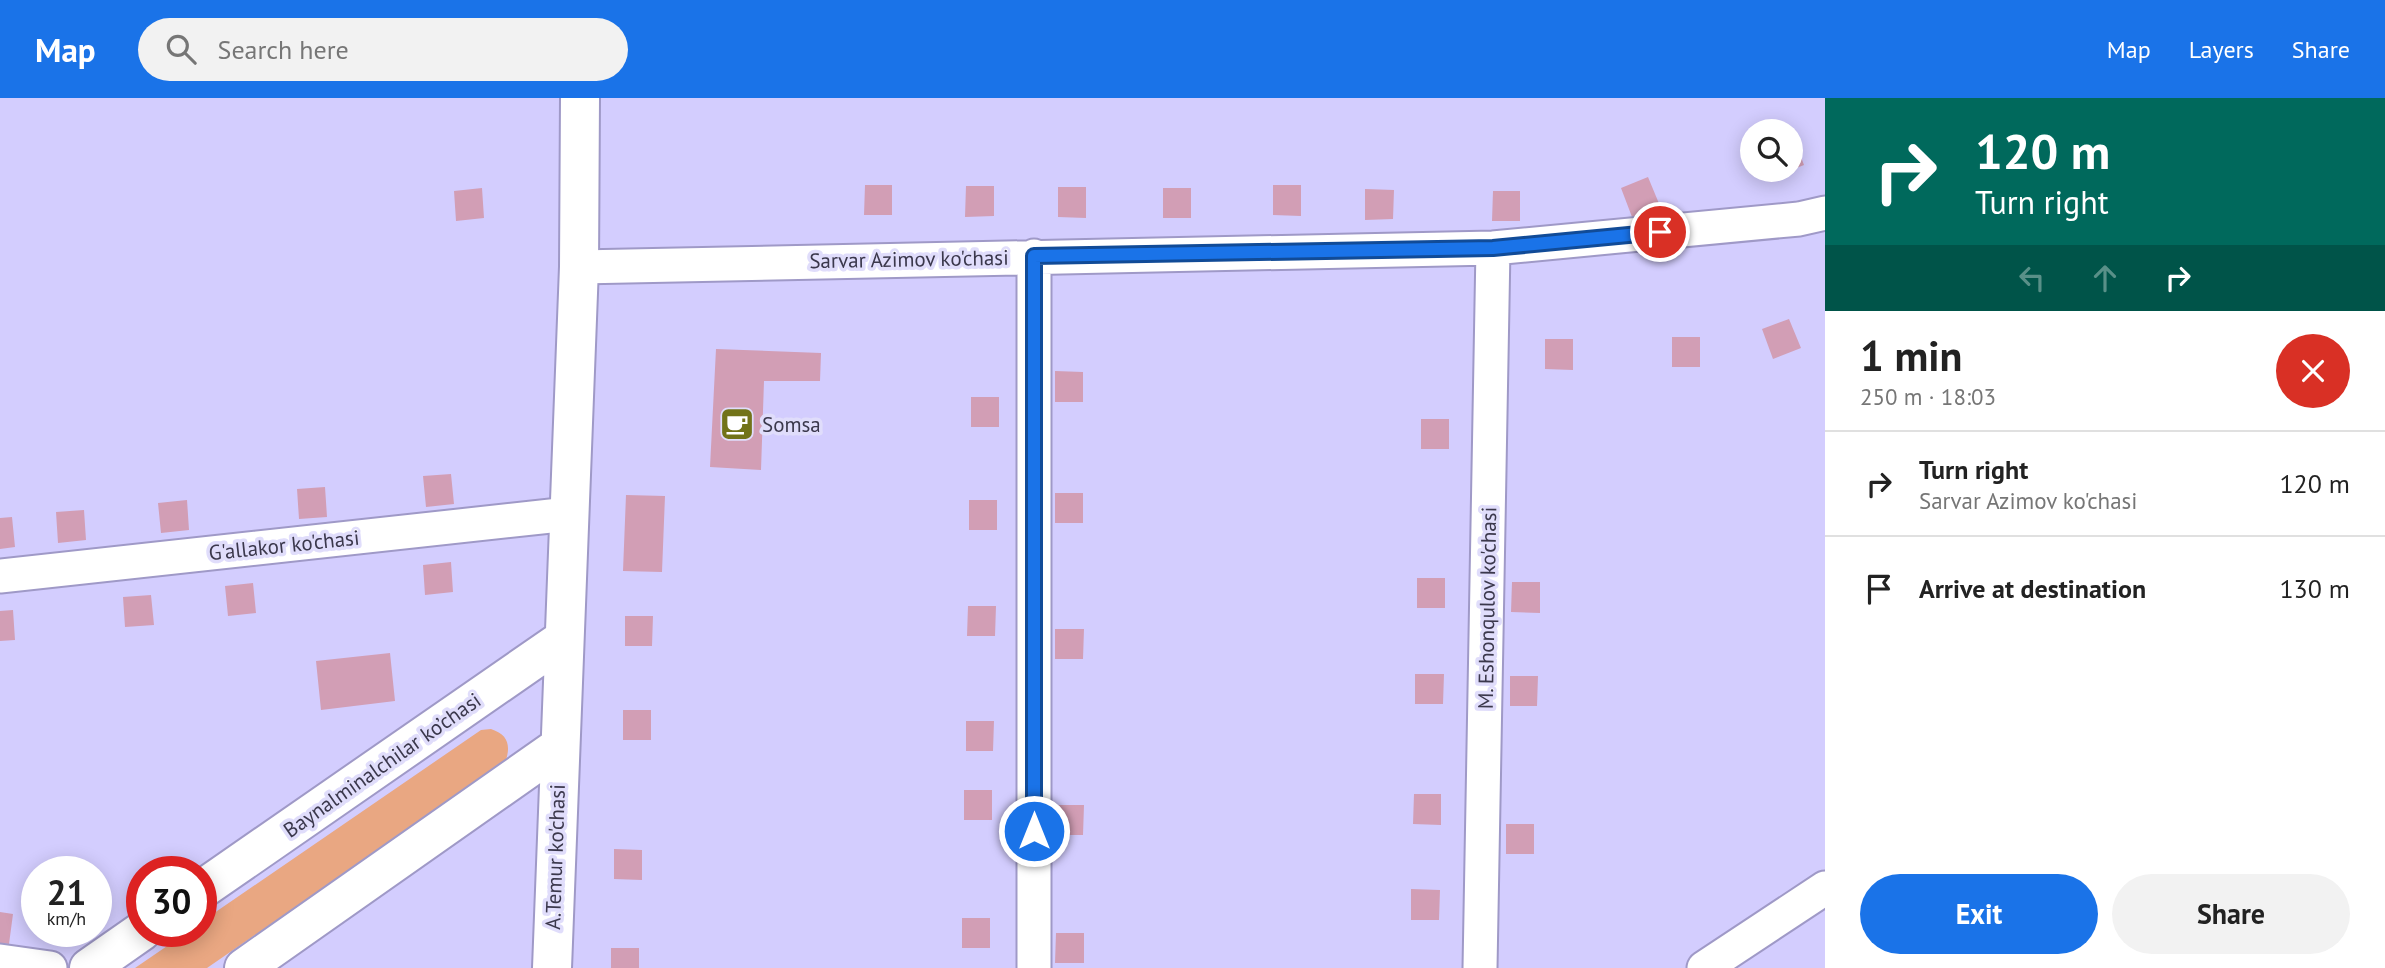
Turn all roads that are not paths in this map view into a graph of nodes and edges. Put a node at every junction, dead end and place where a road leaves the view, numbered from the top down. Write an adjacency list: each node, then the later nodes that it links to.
1 (580, 98): 5 (main road, A.Temur ko'chasi)
2 (1825, 213): 3 (street, Sarvar Azimov ko'chasi)
3 (1493, 248): 4 (street, Sarvar Azimov ko'chasi); 19 (street, M. Eshonqulov ko'chasi)
4 (1034, 256): 5 (street, Sarvar Azimov ko'chasi); 18 (street)
5 (579, 267): 6 (main road, A.Temur ko'chasi)
6 (569, 514): 7 (street, G'allakor ko'chasi); 8 (main road, A.Temur ko'chasi)
7 (0, 576)
8 (562, 640): 9 (main road, A.Temur ko'chasi); 10 (main road, Baynalminalchilar ko’chasi)
9 (559, 746): 16 (main road); 17 (main road, A.Temur ko'chasi)
10 (217, 879)
11 (1825, 888): 20 (street)
12 (126, 942): 15 (main road)
13 (0, 961): 14 (street)
14 (50, 968)
15 (89, 968)
16 (244, 968)
17 (552, 968)
18 (1034, 968)
19 (1480, 968)
20 (1704, 968)

